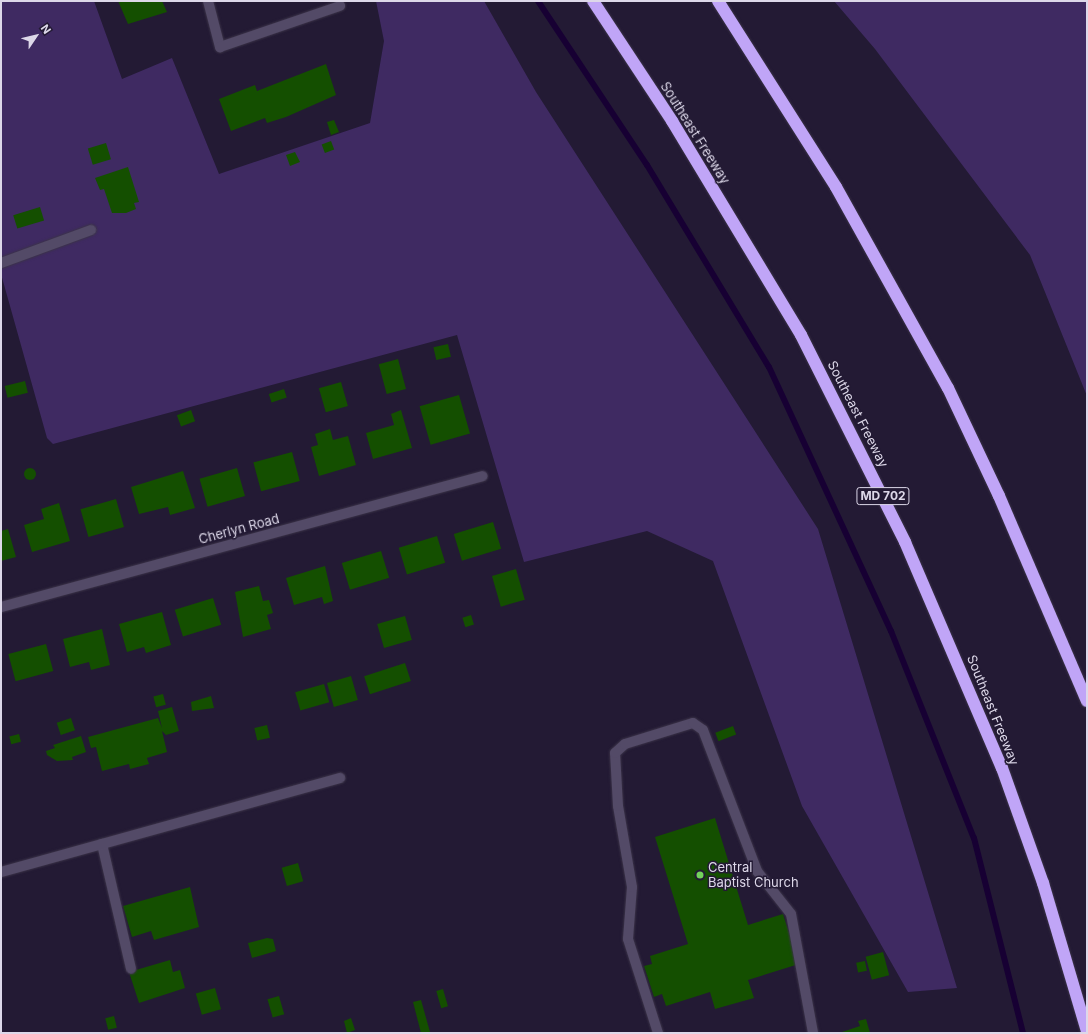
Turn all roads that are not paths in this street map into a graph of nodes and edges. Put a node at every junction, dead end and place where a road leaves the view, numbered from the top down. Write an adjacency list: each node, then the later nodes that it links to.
1 (208, 1): 4 (street)
2 (593, 1): 14 (highway, Southeast Freeway / MD 702)
3 (718, 1): 9 (highway)
4 (340, 6)
5 (91, 230): 6 (street)
6 (1, 263)
7 (483, 476): 8 (street, Cherlyn Road)
8 (1, 607)
9 (1087, 701)
10 (340, 778): 11 (street)
11 (102, 844): 12 (street); 13 (street)
12 (1, 872)
13 (131, 969)
14 (1087, 1032)
15 (658, 1033): 16 (street)
16 (814, 1033)

